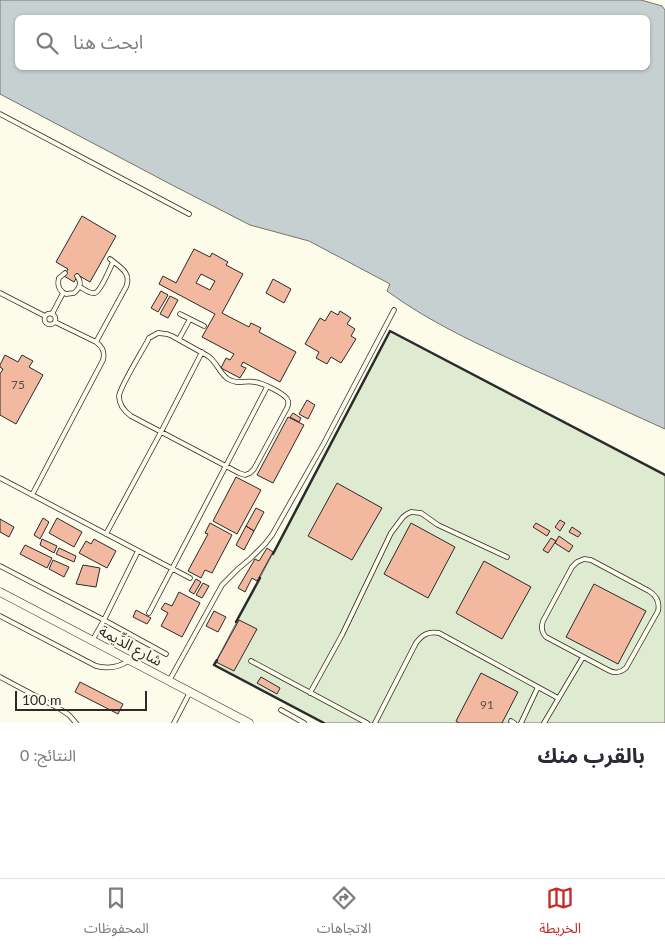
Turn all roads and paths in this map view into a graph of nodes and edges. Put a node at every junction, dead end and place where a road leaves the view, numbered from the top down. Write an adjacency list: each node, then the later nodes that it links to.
1 (0, 114): 2 (lane)
2 (189, 214)
3 (65, 272): 7 (lane)
4 (77, 276): 5 (lane)
5 (80, 287): 7 (lane); 16 (lane)
6 (0, 293): 11 (lane)
7 (63, 293): 9 (lane)
8 (394, 310): 39 (lane)
9 (52, 314): 11 (lane); 13 (lane)
10 (180, 314): 12 (lane)
11 (45, 316): 13 (lane)
12 (190, 319): 14 (lane); 15 (lane)
13 (55, 322): 16 (lane)
14 (204, 326)
15 (180, 340): 17 (lane); 19 (lane)
16 (96, 342): 22 (lane)
17 (202, 352): 18 (lane); 19 (lane)
18 (268, 386): 20 (lane); 20 (lane)
19 (161, 432): 20 (lane); 23 (lane)
20 (226, 466): 27 (lane)
21 (0, 478): 22 (lane)
22 (32, 495): 23 (lane)
23 (106, 534): 24 (lane)
24 (138, 551): 27 (lane); 32 (lane)
25 (507, 557): 42 (lane)
26 (0, 566): 32 (lane)
27 (172, 568): 28 (lane); 30 (lane)
28 (190, 578)
29 (0, 592): 33 (street, شارع الدِّيمة)
30 (149, 613)
31 (0, 616): 36 (lane)
32 (104, 620): 33 (lane); 34 (lane)
33 (92, 641): 36 (street, شارع الدِّيمة)
34 (166, 654)
35 (583, 657): 35 (lane); 43 (lane)
36 (129, 660): 39 (street, شارع الدِّيمة)
37 (251, 661): 42 (lane)
38 (0, 678): 45 (lane)
39 (169, 681): 41 (street, شارع الدِّيمة)
40 (538, 687): 43 (lane); 50 (lane); 51 (lane)
41 (190, 692): 46 (lane); 47 (street, شارع الدِّيمة)
42 (310, 692): 49 (lane)
43 (558, 698): 52 (lane)
44 (281, 710): 48 (lane)
45 (76, 723)
46 (174, 723)
47 (250, 723)
48 (304, 723)
49 (367, 723)
50 (375, 723)
51 (521, 723)
52 (544, 723)

